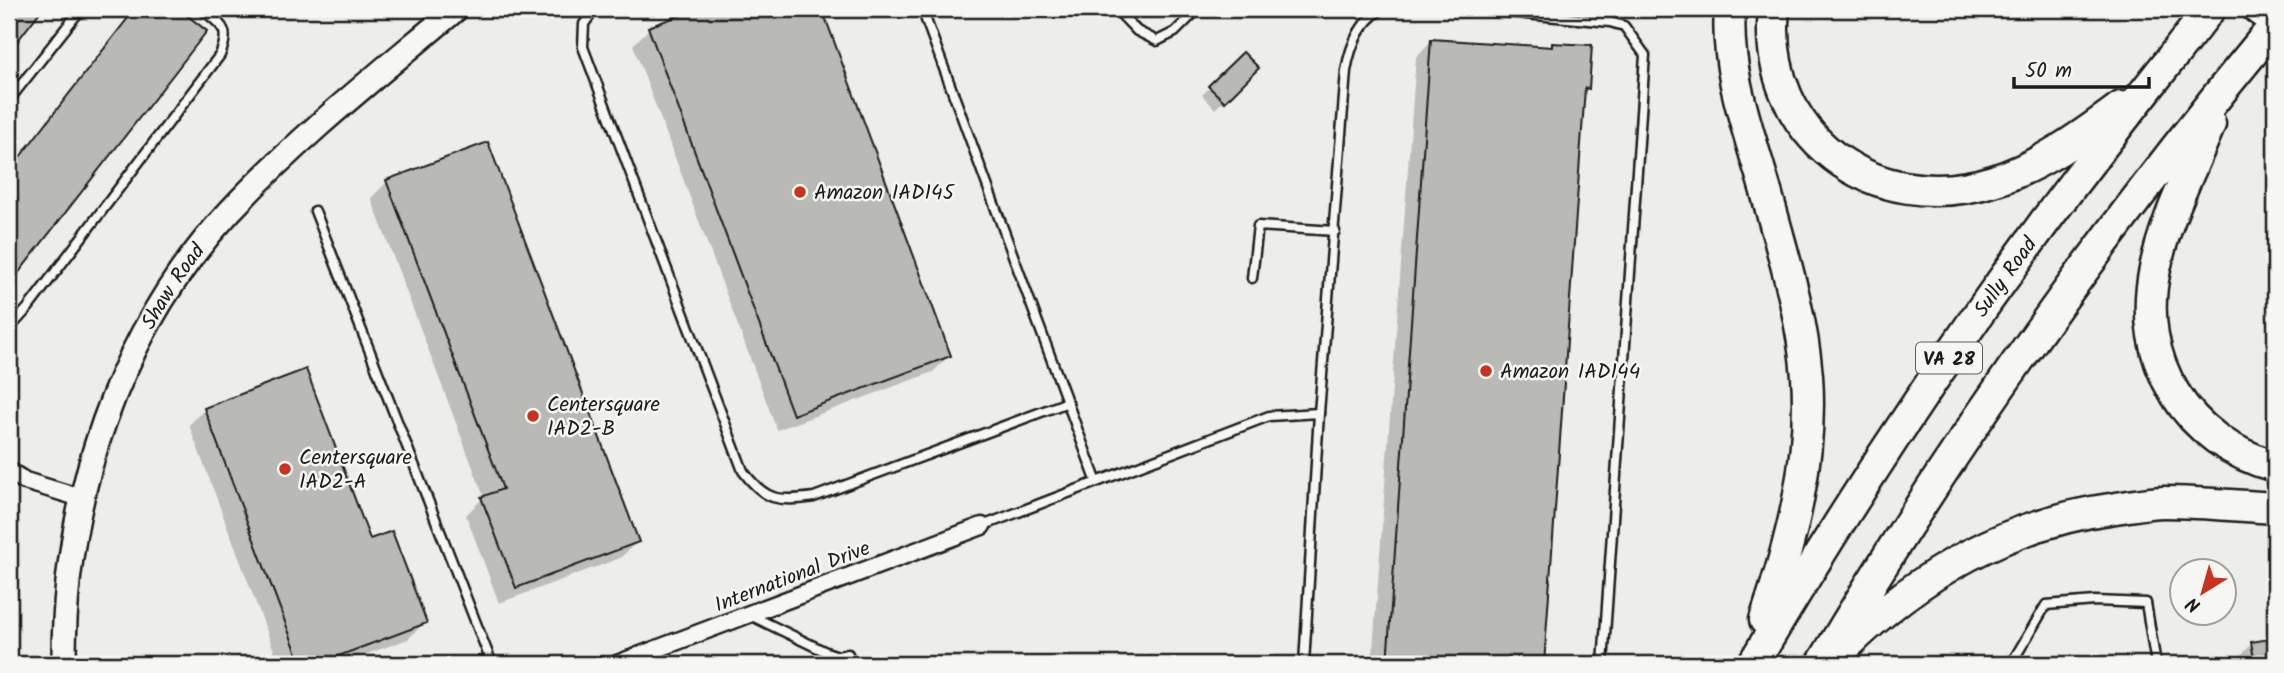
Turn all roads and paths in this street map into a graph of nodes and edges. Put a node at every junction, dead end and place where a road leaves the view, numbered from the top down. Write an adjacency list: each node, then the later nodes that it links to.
1 (80, 9): 17 (lane)
2 (202, 9): 21 (lane)
3 (456, 9): 27 (main road, Shaw Road)
4 (595, 9): 22 (lane)
5 (922, 9): 22 (lane)
6 (1116, 9): 7 (lane)
7 (1198, 9)
8 (1382, 9): 19 (lane)
9 (1472, 9): 36 (lane)
10 (1730, 9): 37 (highway)
11 (1774, 9): 15 (highway)
12 (2210, 9): 15 (highway, Sully Road / VA 28)
13 (2256, 9): 14 (main road)
14 (2275, 24): 16 (highway, VA 28)
15 (2165, 66): 37 (highway, Sully Road / VA 28)
16 (2224, 89): 24 (highway); 38 (highway, VA 28)
17 (9, 100)
18 (315, 211): 32 (lane)
19 (1335, 230): 20 (lane); 23 (lane)
20 (1252, 278)
21 (9, 329)
22 (1068, 401): 26 (lane)
23 (1319, 413): 26 (lane); 35 (lane)
24 (2275, 466)
25 (9, 471): 27 (street)
26 (1097, 480): 29 (lane)
27 (81, 498): 31 (main road, Shaw Road)
28 (2275, 508): 39 (highway)
29 (982, 526): 30 (street, International Drive)
30 (750, 615): 33 (street, International Drive); 34 (lane)
31 (64, 664)
32 (492, 664)
33 (617, 664)
34 (852, 664)
35 (1304, 664)
36 (1603, 664)
37 (1751, 664)
38 (1822, 664)
39 (1828, 664)
40 (2011, 664): 41 (lane)
41 (2156, 664)

